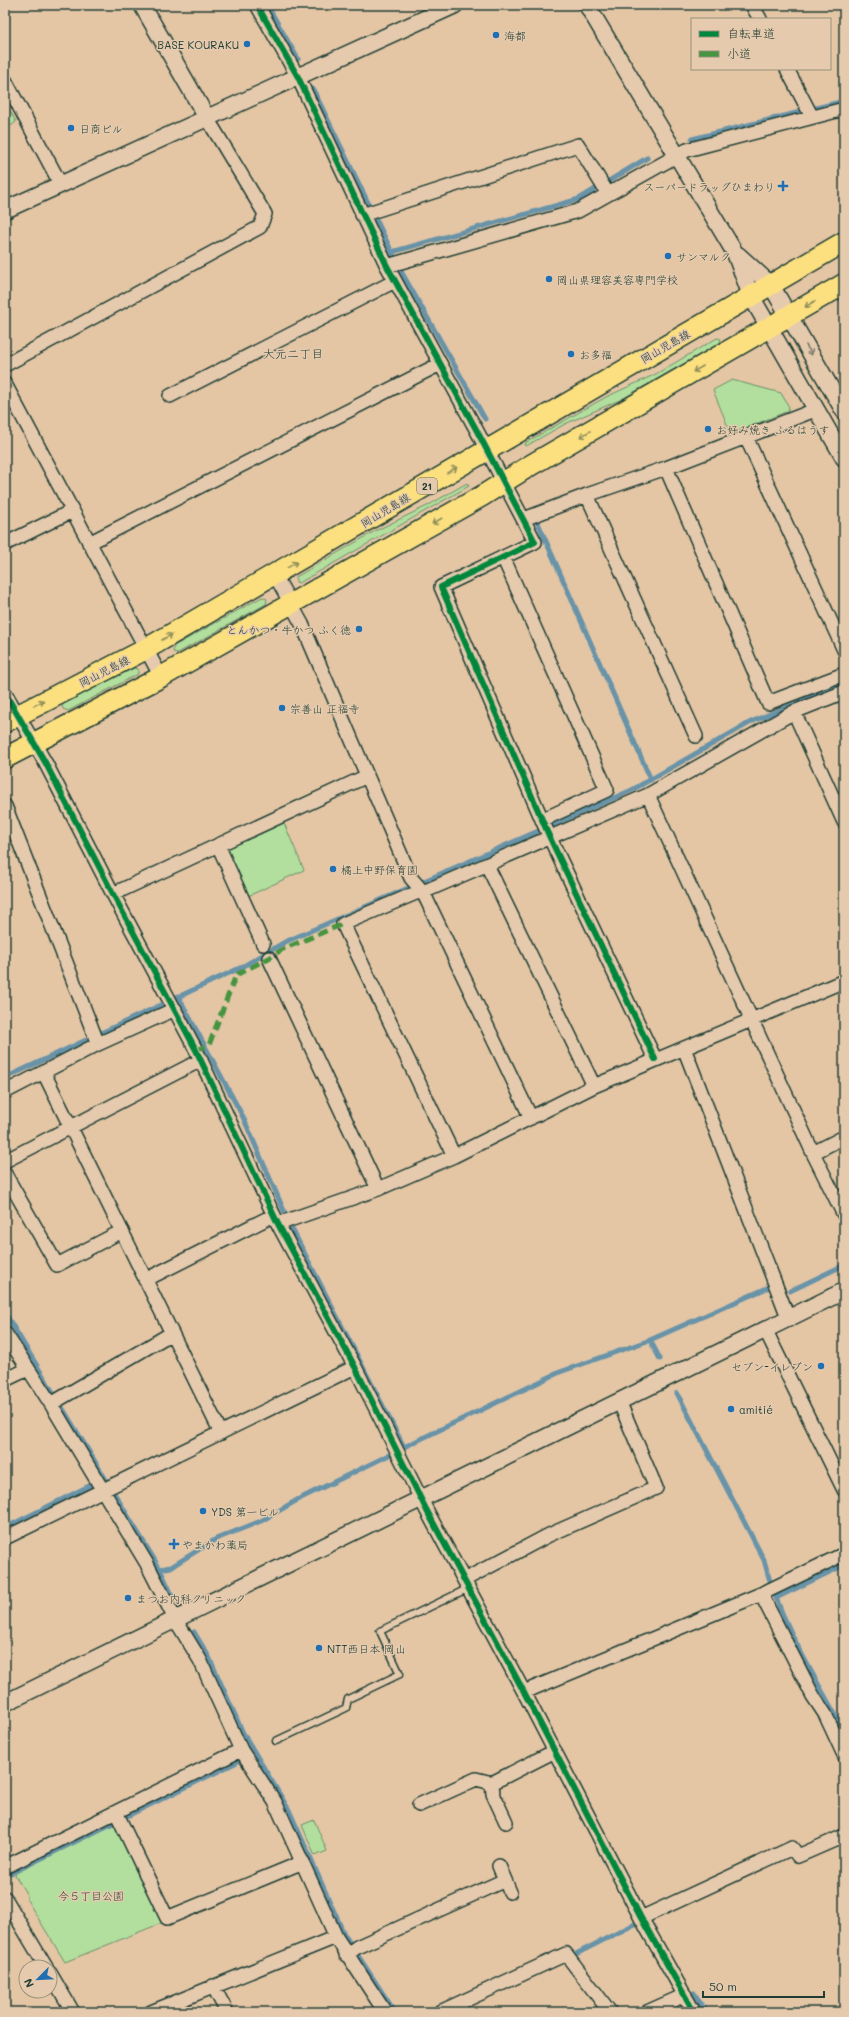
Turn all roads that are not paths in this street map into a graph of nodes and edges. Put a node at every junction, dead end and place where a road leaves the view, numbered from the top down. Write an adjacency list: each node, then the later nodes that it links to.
1 (142, 5): 12 (street)
2 (258, 5): 8 (street)
3 (456, 5): 8 (street)
4 (587, 5): 13 (street)
5 (752, 5): 6 (street)
6 (759, 18)
7 (788, 70): 11 (street)
8 (298, 77): 12 (street); 17 (street)
9 (5, 80): 14 (street)
10 (844, 109): 11 (street)
11 (810, 112): 13 (street)
12 (207, 118): 14 (street); 28 (street)
13 (678, 156): 15 (street); 19 (street)
14 (61, 185): 16 (street)
15 (604, 188): 17 (street); 20 (street)
16 (5, 210)
17 (368, 213): 20 (street)
18 (844, 242): 23 (main road, 岡山児島線 / 21)
19 (735, 253): 23 (street); 24 (street)
20 (393, 264): 21 (street)
21 (396, 281): 27 (street); 30 (street)
22 (844, 284): 25 (main road, one-way to 25)
23 (770, 285): 24 (main road, 岡山児島線 / 21); 25 (street)
24 (751, 296): 26 (street); 34 (main road, 岡山児島線 / 21)
25 (789, 317): 26 (main road); 32 (street, one-way to 32)
26 (769, 328): 31 (street); 37 (main road, one-way to 37)
27 (440, 364): 34 (street); 41 (street)
28 (5, 365)
29 (5, 384): 39 (street)
30 (170, 396)
31 (815, 410): 33 (street); 35 (street)
32 (844, 410)
33 (746, 437): 36 (street); 47 (street)
34 (487, 450): 37 (street); 44 (main road, 岡山児島線 / 21, one-way to 34)
35 (844, 458)
36 (666, 468): 38 (street); 48 (street)
37 (504, 482): 40 (street); 45 (main road, one-way to 45)
38 (587, 495): 40 (street); 54 (street)
39 (72, 510): 41 (street); 42 (street)
40 (524, 519): 43 (street)
41 (89, 542): 46 (street)
42 (5, 544)
43 (503, 557): 61 (street); 61 (street)
44 (274, 575): 45 (street); 46 (main road, 岡山児島線 / 21, one-way to 44)
45 (292, 603): 49 (main road); 57 (street)
46 (146, 649): 49 (street); 53 (main road, 岡山児島線 / 21, one-way to 46)
47 (844, 650)
48 (844, 674)
49 (160, 677): 55 (main road)
50 (844, 692): 52 (street)
51 (5, 693): 53 (street)
52 (794, 712): 58 (street); 60 (street)
53 (11, 718): 55 (street)
54 (696, 736)
55 (34, 743): 56 (main road); 65 (street)
56 (5, 758)
57 (367, 776): 62 (street); 64 (street)
58 (648, 795): 61 (street); 70 (street)
59 (5, 806): 71 (street)
60 (844, 822)
61 (546, 829): 63 (street); 73 (street)
62 (218, 845): 65 (street); 66 (street)
63 (487, 865): 64 (street); 76 (street)
64 (422, 890): 78 (street); 82 (street)
65 (113, 894): 69 (street)
66 (263, 944)
67 (269, 958): 85 (street)
68 (844, 980): 70 (street)
69 (172, 1003): 71 (street); 74 (street)
70 (752, 1020): 72 (street); 81 (street)
71 (95, 1038): 75 (street)
72 (684, 1048): 73 (street); 91 (street)
73 (655, 1059): 76 (street)
74 (201, 1060): 79 (street); 87 (street)
75 (44, 1073): 77 (street); 79 (street)
76 (594, 1086): 78 (street)
77 (5, 1092)
78 (531, 1118): 82 (street)
79 (70, 1127): 83 (street); 88 (street)
80 (844, 1137): 81 (street)
81 (813, 1153): 86 (street)
82 (454, 1156): 85 (street)
83 (5, 1161)
84 (5, 1174): 88 (street)
85 (378, 1188): 87 (street)
86 (844, 1215)
87 (281, 1220): 89 (street); 95 (street)
88 (122, 1231): 89 (street)
89 (146, 1280): 94 (street)
90 (844, 1291): 91 (street)
91 (788, 1317): 92 (street)
92 (765, 1329): 98 (street); 102 (street)
93 (5, 1333): 96 (street)
94 (172, 1333): 99 (street); 100 (street)
95 (355, 1367): 100 (street); 103 (street)
96 (28, 1369): 97 (street); 99 (street)
97 (5, 1380)
98 (619, 1401): 103 (street); 106 (street)
99 (55, 1402): 101 (street)
100 (221, 1432): 101 (street)
101 (103, 1486): 104 (street); 108 (street)
102 (844, 1490)
103 (421, 1497): 106 (street); 108 (street)
104 (5, 1538)
105 (844, 1554): 107 (street)
106 (466, 1584): 109 (street); 111 (lane)
107 (769, 1591): 109 (street); 114 (street)
108 (175, 1619): 110 (street); 112 (street)
109 (524, 1692): 113 (street)
110 (5, 1703)
111 (276, 1741)
112 (241, 1750): 117 (street); 120 (street)
113 (555, 1751): 115 (street); 124 (street)
114 (844, 1755)
115 (492, 1783): 116 (street); 118 (street)
116 (419, 1805)
117 (118, 1817): 120 (street); 122 (street)
118 (506, 1822)
119 (844, 1836): 124 (street)
120 (303, 1862): 125 (street)
121 (499, 1866): 126 (street)
122 (5, 1867)
123 (5, 1898): 127 (street)
124 (641, 1918): 130 (street)
125 (336, 1937): 126 (street); 128 (street)
126 (352, 1951): 134 (street)
127 (41, 1959)
128 (213, 1986): 132 (street); 133 (street)
129 (58, 1987): 131 (street)
130 (685, 1995): 137 (street); 138 (street)
131 (73, 2012)
132 (151, 2012)
133 (227, 2012)
134 (385, 2012)
135 (440, 2012): 136 (street)
136 (610, 2012)
137 (648, 2012)
138 (694, 2012)

